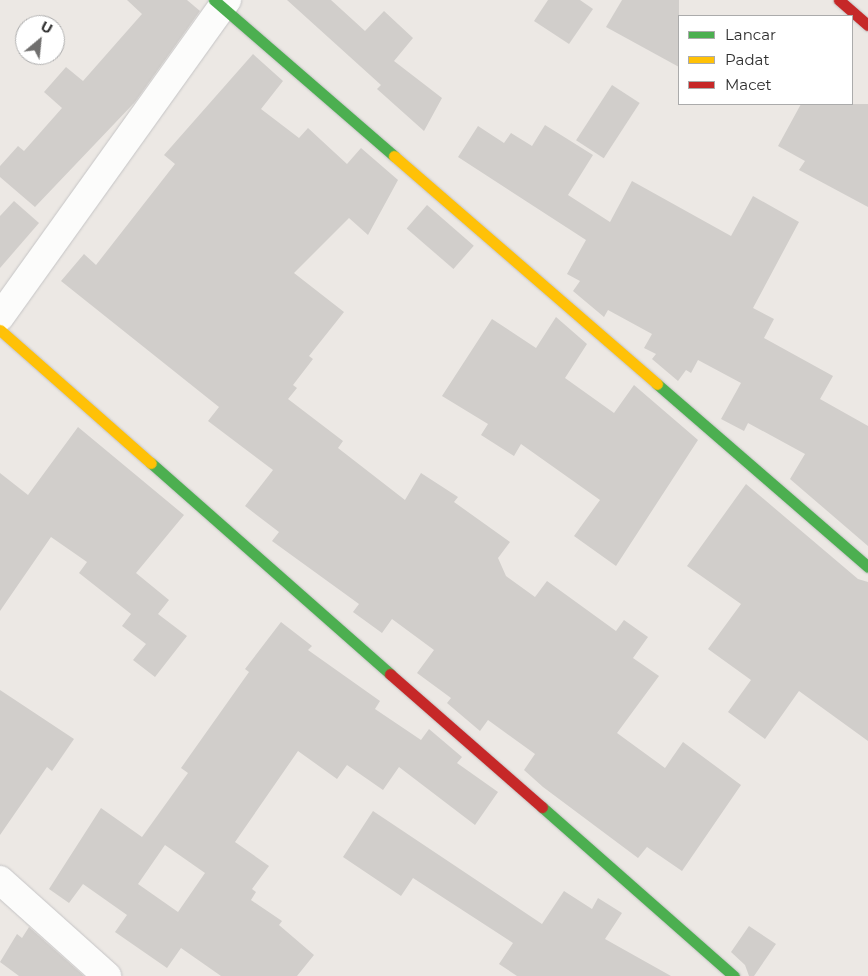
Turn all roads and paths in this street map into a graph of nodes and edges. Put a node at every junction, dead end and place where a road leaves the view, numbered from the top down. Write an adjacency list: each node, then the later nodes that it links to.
1 (839, 0): 3 (main road)
2 (221, 2): 4 (street); 6 (main road)
3 (868, 25)
4 (0, 317)
5 (0, 330): 9 (main road)
6 (868, 567)
7 (0, 880): 8 (street)
8 (107, 976)
9 (734, 976)

